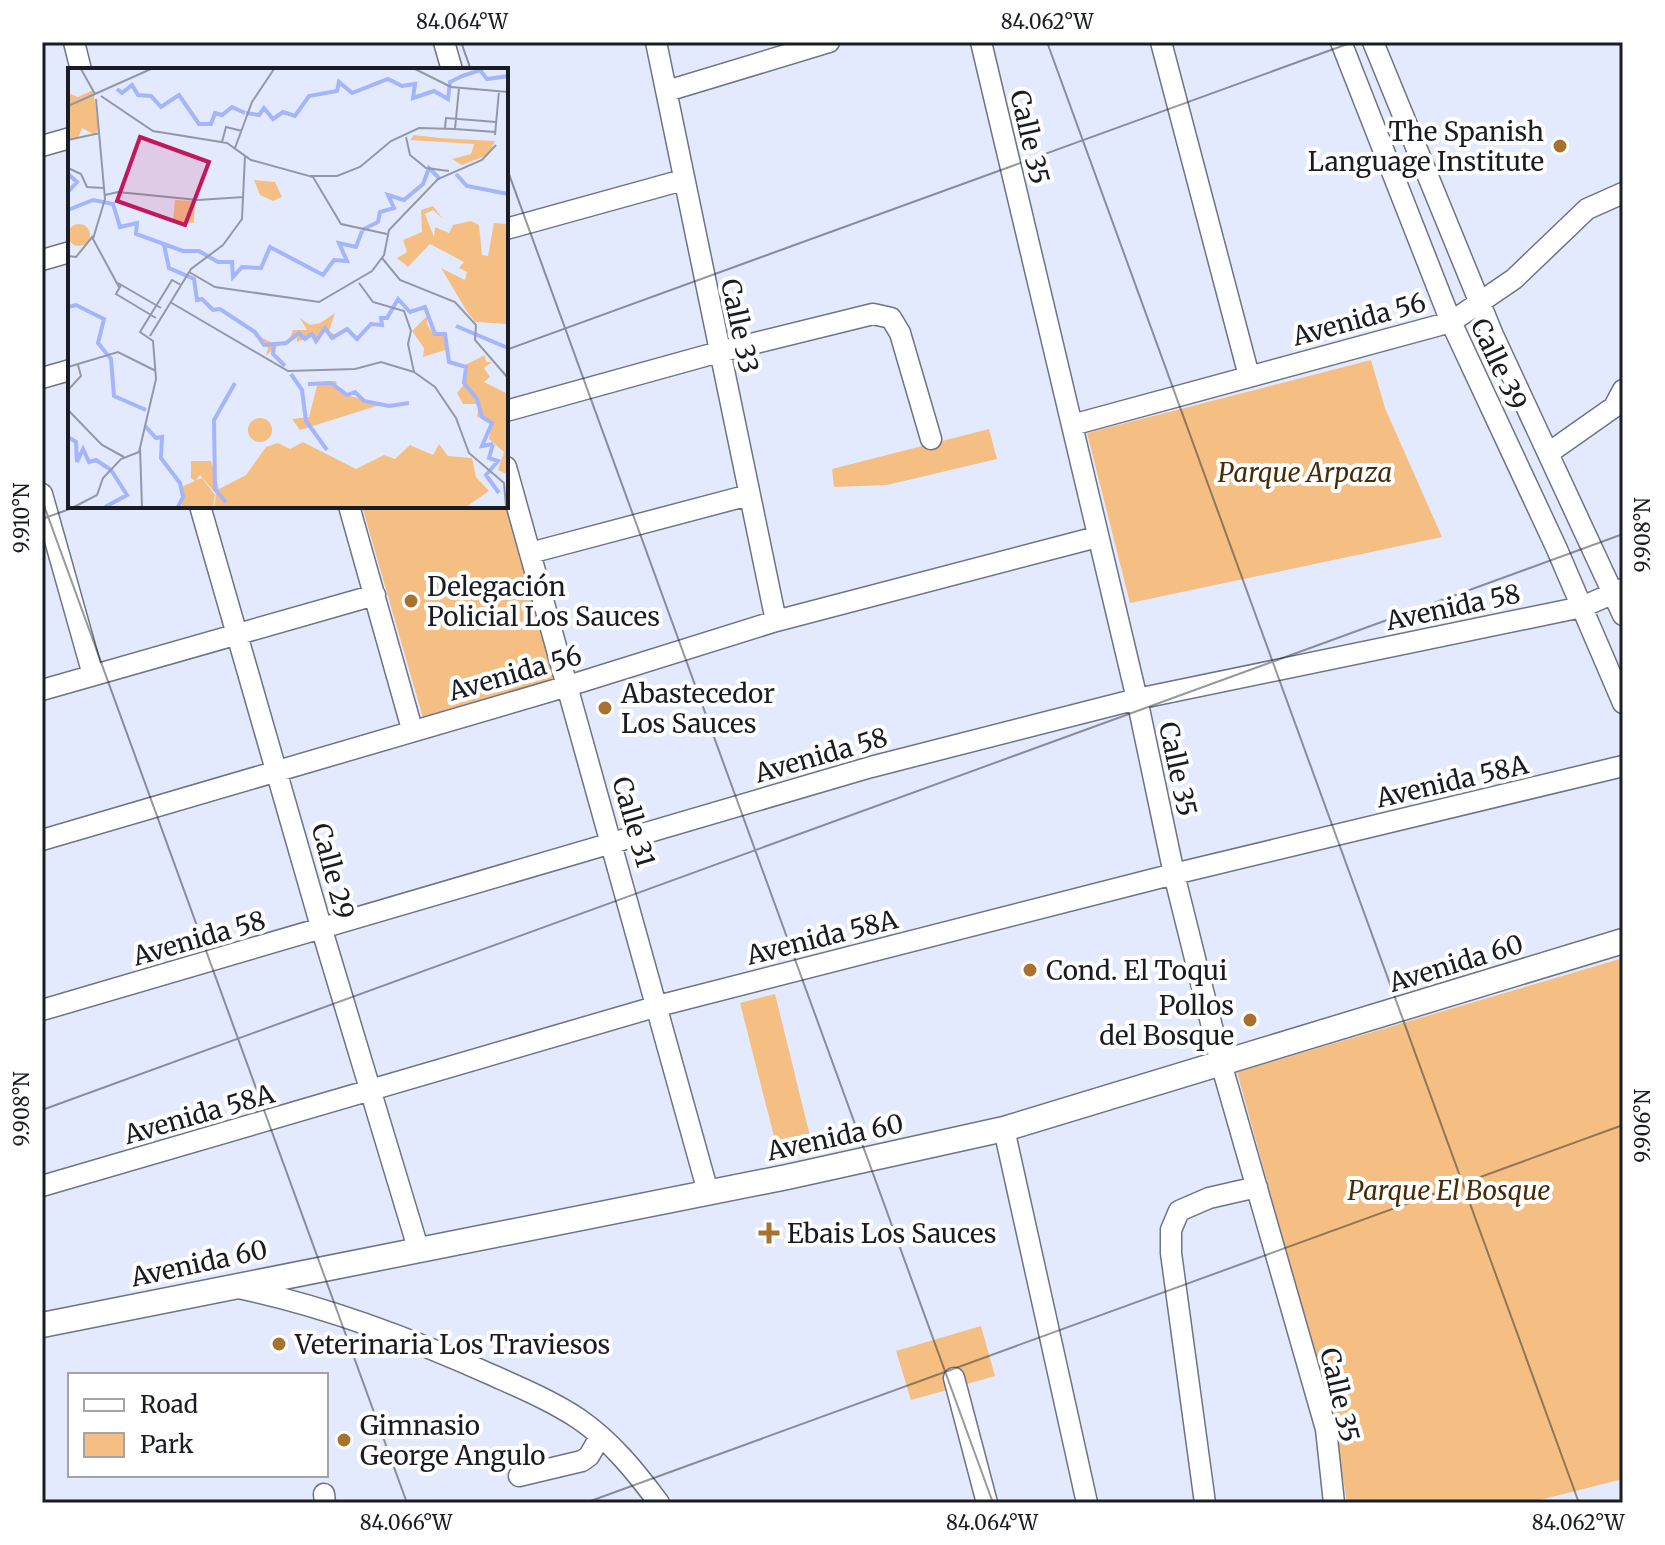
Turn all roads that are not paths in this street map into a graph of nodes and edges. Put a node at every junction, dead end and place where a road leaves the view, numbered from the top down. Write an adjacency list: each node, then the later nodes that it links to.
1 (74, 42): 9 (street)
2 (444, 42): 10 (street)
3 (656, 42): 11 (street, Calle 33)
4 (829, 42): 11 (street)
5 (981, 42): 27 (street, Calle 35)
6 (1161, 42): 23 (street)
7 (1341, 42): 20 (street, Calle 39)
8 (1373, 42): 19 (street, Calle 39)
9 (80, 68)
10 (451, 68)
11 (667, 91): 14 (street, Calle 33)
12 (68, 139): 13 (street)
13 (42, 146)
14 (683, 180): 16 (street); 21 (street, Calle 33)
15 (1623, 193): 19 (street, Avenida 56)
16 (508, 228)
17 (68, 253): 18 (street)
18 (42, 260)
19 (1480, 303): 20 (street, Avenida 56); 29 (street, Calle 39)
20 (1451, 322): 23 (street, Avenida 56); 39 (street, Calle 39)
21 (719, 352): 26 (street); 28 (street); 32 (street, Calle 33)
22 (68, 371): 24 (street)
23 (1249, 376): 27 (street, Avenida 56)
24 (42, 378)
25 (1623, 390): 29 (street)
26 (508, 410)
27 (1072, 425): 35 (street, Calle 35)
28 (931, 439)
29 (1550, 452): 37 (street, Calle 39)
30 (508, 474): 36 (street, Calle 31)
31 (42, 494): 43 (street)
32 (749, 495): 36 (street); 41 (street, Calle 33)
33 (201, 508): 42 (street, Calle 29)
34 (350, 508): 38 (street)
35 (1097, 537): 41 (street, Avenida 56); 46 (street, Calle 35)
36 (530, 553): 44 (street, Calle 31)
37 (1618, 591): 39 (street, Avenida 58); 40 (street, Calle 39)
38 (375, 595): 42 (street); 48 (street)
39 (1582, 607): 46 (street, Avenida 58); 47 (street, Calle 39)
40 (1623, 615)
41 (776, 621): 44 (street, Avenida 56)
42 (238, 637): 43 (street); 50 (street, Calle 29)
43 (93, 675): 45 (street)
44 (568, 686): 48 (street, Avenida 56); 52 (street, Calle 31)
45 (42, 690)
46 (1137, 699): 52 (street, Avenida 58); 53 (street, Calle 35)
47 (1623, 703)
48 (412, 729): 50 (street, Avenida 56)
49 (1623, 766): 53 (street, Avenida 58A)
50 (278, 769): 51 (street, Avenida 56); 54 (street, Calle 29)
51 (42, 840)
52 (613, 843): 54 (street, Avenida 58); 56 (street, Calle 31)
53 (1174, 874): 56 (street, Avenida 58A); 58 (street, Calle 35)
54 (322, 930): 57 (street, Avenida 58); 59 (street, Calle 29)
55 (1623, 941): 58 (street, Avenida 60)
56 (658, 1006): 59 (street, Avenida 58A); 63 (street, Calle 31)
57 (42, 1010)
58 (1221, 1063): 60 (street, Avenida 60); 62 (street, Calle 35)
59 (370, 1093): 61 (street, Avenida 58A); 64 (street, Calle 29)
60 (1004, 1129): 63 (street, Avenida 60); 72 (street)
61 (42, 1186)
62 (1257, 1187): 73 (street); 74 (street, Calle 35)
63 (708, 1192): 64 (street, Avenida 60)
64 (418, 1248): 65 (street, Avenida 60)
65 (226, 1286): 66 (street, Avenida 60); 68 (street)
66 (42, 1325)
67 (954, 1378): 71 (street)
68 (600, 1437): 69 (street); 70 (street)
69 (519, 1476)
70 (659, 1503)
71 (987, 1503)
72 (1087, 1503)
73 (1205, 1503)
74 (1334, 1503)

